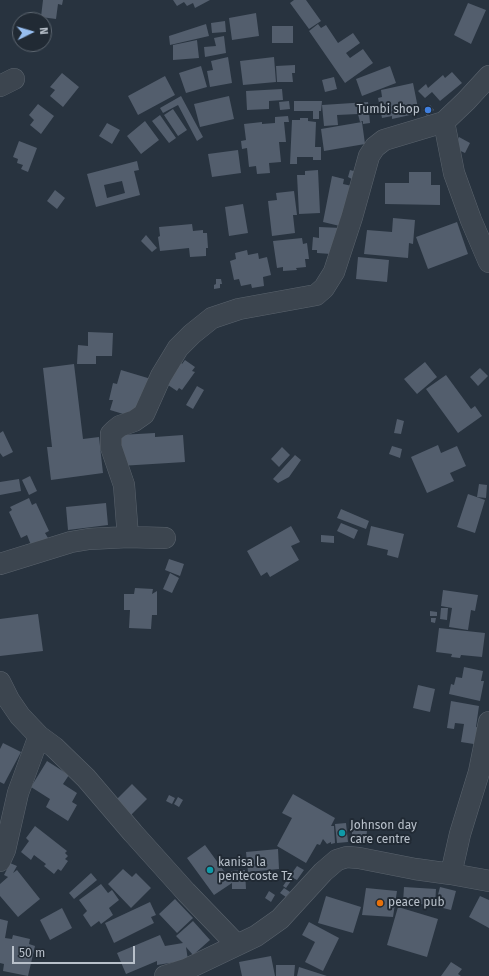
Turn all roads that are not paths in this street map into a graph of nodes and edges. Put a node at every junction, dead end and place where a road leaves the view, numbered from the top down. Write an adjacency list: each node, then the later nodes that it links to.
1 (489, 76): 2 (street)
2 (444, 122): 3 (street); 4 (street)
3 (489, 262)
4 (128, 536): 5 (street); 6 (street)
5 (165, 538)
6 (0, 564)
7 (0, 682): 9 (street)
8 (489, 725): 11 (street)
9 (39, 736): 10 (street); 13 (street)
10 (0, 861)
11 (451, 874): 12 (street); 13 (street)
12 (489, 881)
13 (237, 945): 14 (street)
14 (165, 976)

